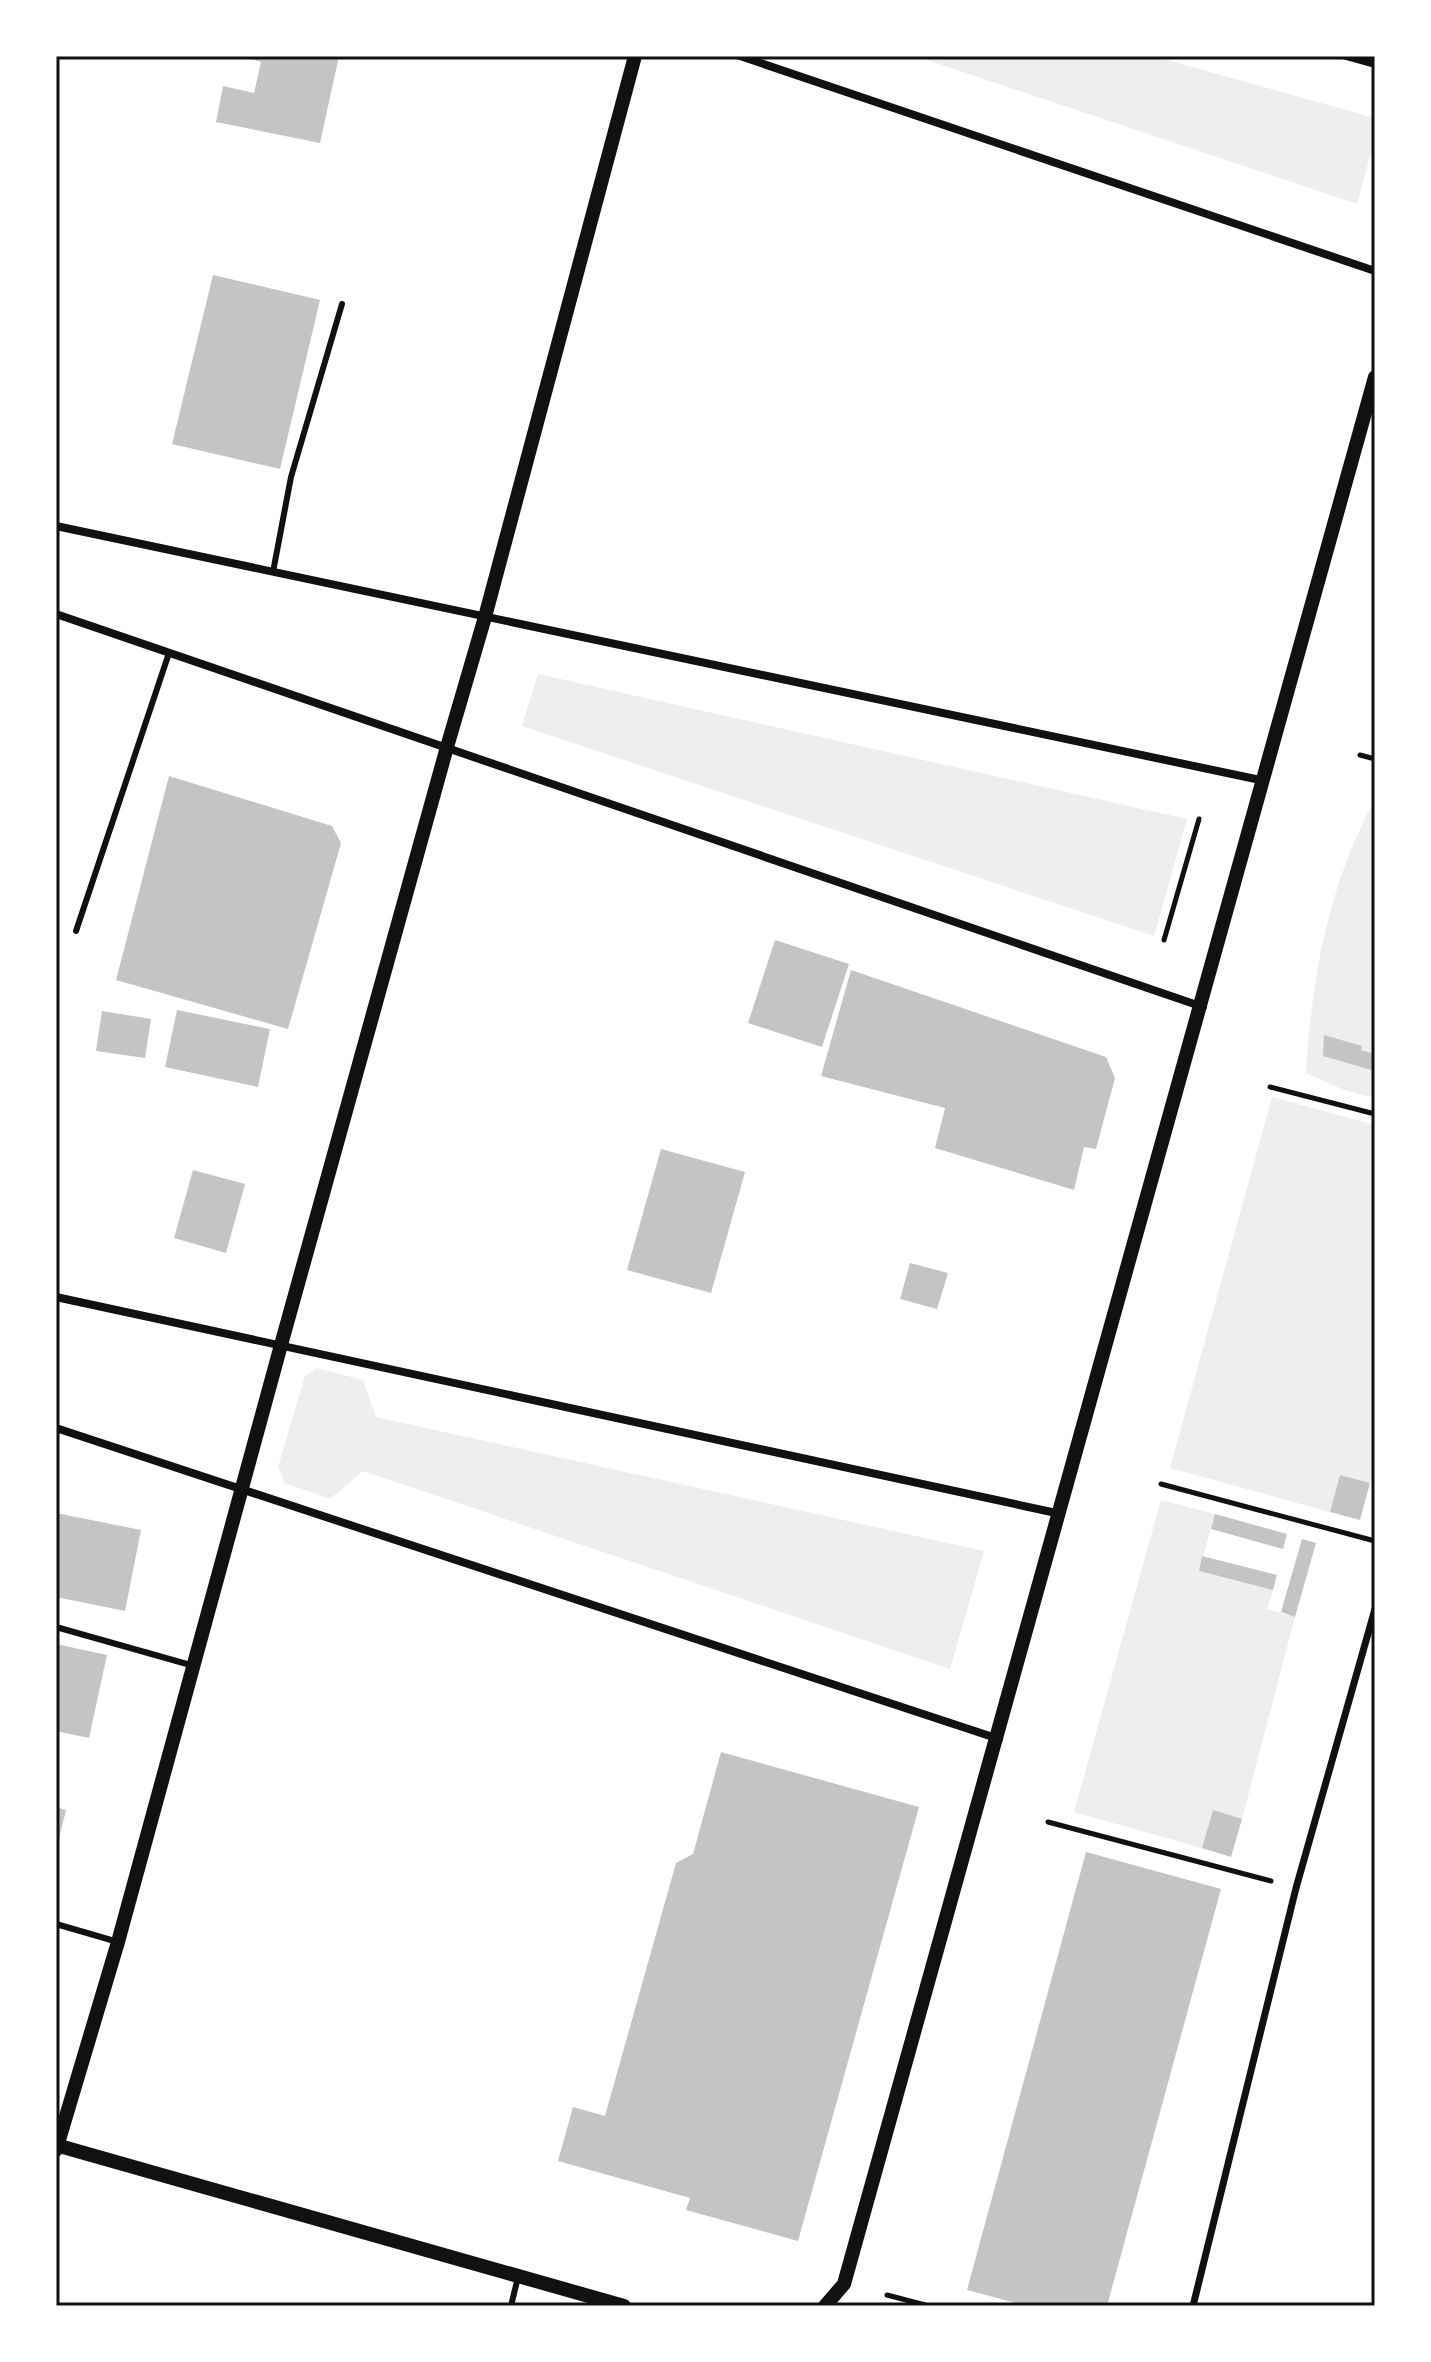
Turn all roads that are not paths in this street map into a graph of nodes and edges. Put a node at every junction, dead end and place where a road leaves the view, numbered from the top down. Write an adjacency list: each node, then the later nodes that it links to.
1 (635, 56): 11 (street)
2 (740, 56): 5 (street)
3 (1346, 56): 4 (street)
4 (1375, 64)
5 (1375, 271)
6 (342, 304): 9 (lane)
7 (1375, 377): 14 (street)
8 (56, 526): 9 (street)
9 (273, 572): 11 (street)
10 (56, 614): 12 (street)
11 (485, 617): 13 (street); 14 (street)
12 (169, 653): 13 (street); 15 (lane)
13 (447, 747): 16 (street); 18 (street)
14 (1265, 781): 16 (street)
15 (76, 931)
16 (1203, 1007): 21 (street)
17 (56, 1297): 18 (street)
18 (281, 1345): 20 (street); 21 (street)
19 (56, 1428): 20 (street)
20 (242, 1490): 24 (street); 25 (street)
21 (1061, 1514): 25 (street)
22 (1375, 1609): 33 (street)
23 (56, 1627): 24 (lane)
24 (194, 1666): 27 (street)
25 (999, 1739): 32 (street)
26 (56, 1924): 27 (lane)
27 (118, 1942): 28 (street)
28 (57, 2147): 29 (street)
29 (518, 2277): 30 (lane); 31 (street)
30 (511, 2306)
31 (624, 2306)
32 (825, 2306)
33 (1193, 2306)

